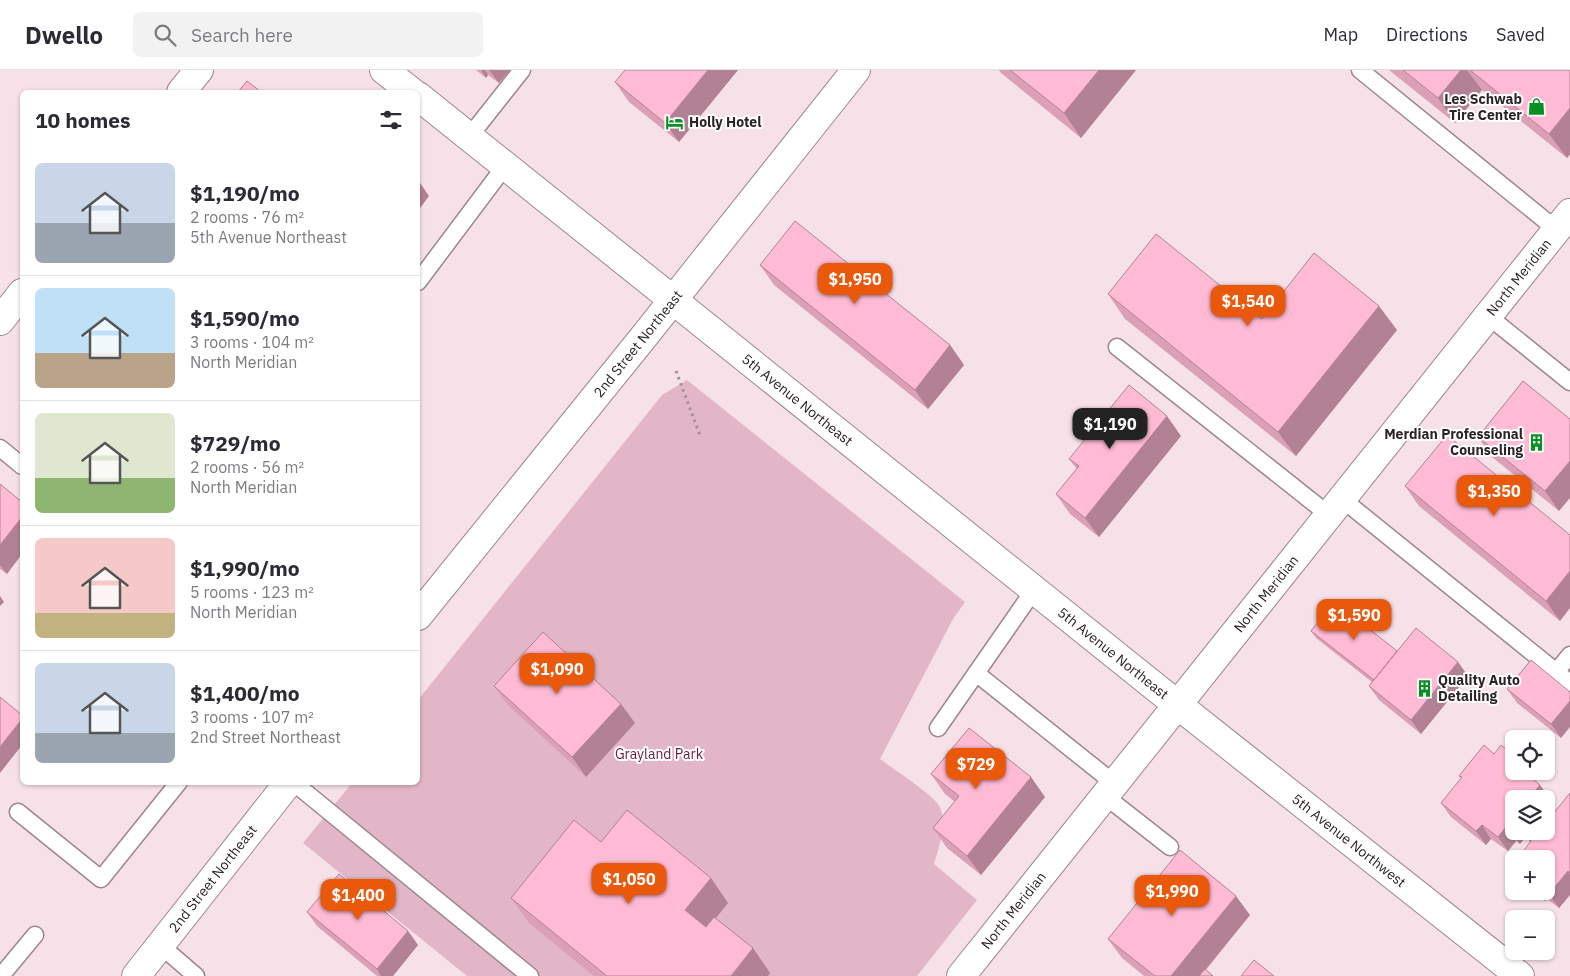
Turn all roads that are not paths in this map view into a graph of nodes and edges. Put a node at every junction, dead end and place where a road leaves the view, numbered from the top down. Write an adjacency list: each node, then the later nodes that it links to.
1 (199, 70): 6 (main road)
2 (384, 70): 7 (main road)
3 (522, 70): 9 (lane)
4 (856, 70): 14 (main road, 2nd Street Northeast)
5 (1360, 70): 11 (lane)
6 (183, 90)
7 (409, 90)
8 (420, 98): 9 (main road, 5th Avenue Northeast)
9 (469, 137): 10 (main road, 5th Avenue Northeast)
10 (505, 166): 12 (lane); 14 (main road, 5th Avenue Northeast)
11 (1563, 221): 15 (main road, North Meridian)
12 (420, 279)
13 (20, 296): 16 (main road)
14 (673, 300): 22 (main road, 5th Avenue Northeast); 23 (main road, 2nd Street Northeast)
15 (1488, 316): 18 (lane); 21 (main road, North Meridian)
16 (0, 321)
17 (1117, 347): 21 (lane)
18 (1570, 382)
19 (0, 448): 20 (lane)
20 (20, 464)
21 (1336, 507): 25 (lane); 28 (main road, North Meridian)
22 (1034, 590): 26 (lane); 28 (main road, 5th Avenue Northeast)
23 (420, 614)
24 (1570, 655): 25 (lane)
25 (1556, 672): 27 (lane)
26 (976, 673): 29 (lane); 33 (lane)
27 (1570, 683)
28 (1178, 705): 33 (main road, North Meridian); 43 (main road, 5th Avenue Northwest)
29 (938, 728)
30 (177, 785): 34 (lane)
31 (289, 785): 37 (main road, 2nd Street Northeast)
32 (295, 785): 41 (lane)
33 (1110, 790): 35 (lane); 42 (main road, North Meridian)
34 (18, 812)
35 (1170, 847)
36 (35, 935): 38 (lane)
37 (160, 945): 39 (main road, 2nd Street Northeast); 40 (lane)
38 (1, 976)
39 (136, 976)
40 (196, 976)
41 (530, 976)
42 (962, 976)
43 (1520, 976)

